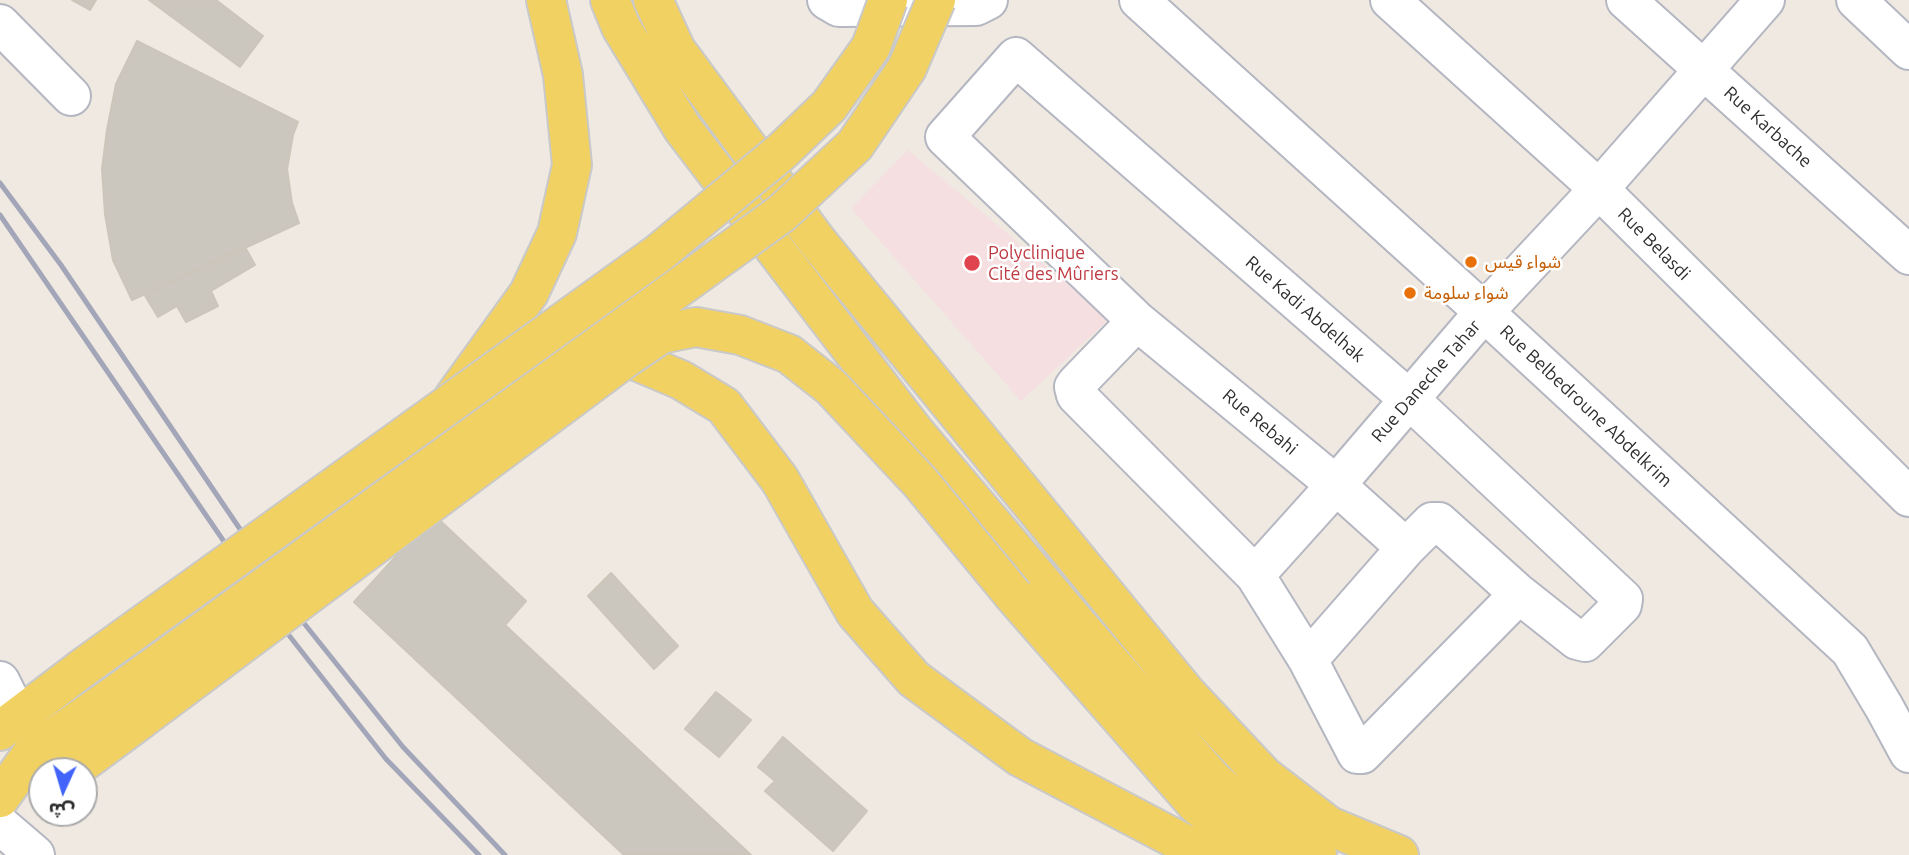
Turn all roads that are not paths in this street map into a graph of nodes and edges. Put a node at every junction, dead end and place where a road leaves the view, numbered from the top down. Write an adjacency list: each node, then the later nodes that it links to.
1 (546, 0): 24 (main road, bridge)
2 (610, 0): 43 (main road)
3 (653, 0): 44 (main road)
4 (827, 0): 7 (street)
5 (888, 0): 24 (main road, bridge)
6 (936, 0): 32 (main road, bridge)
7 (988, 0)
8 (1139, 0): 20 (street, Rue Belbedroune Abdelkrim)
9 (1390, 0): 18 (street, Rue Belasdi)
10 (1626, 0): 15 (street, Rue Karbache)
11 (1765, 0): 15 (street, Rue Daneche Tahar)
12 (1856, 0): 14 (street)
13 (0, 24): 16 (street)
14 (1909, 50)
15 (1704, 69): 18 (street, Rue Daneche Tahar); 19 (street, Rue Karbache)
16 (71, 96)
17 (945, 137): 21 (street, Rue Rebahi); 23 (street, Rue Kadi Abdelhak)
18 (1599, 189): 20 (street, Rue Daneche Tahar); 26 (street, Rue Belasdi)
19 (1909, 255)
20 (1484, 312): 23 (street, Rue Daneche Tahar); 34 (street, Rue Belbedroune Abdelkrim)
21 (1138, 321): 25 (street, Rue Rebahi); 28 (street)
22 (628, 357): 32 (main road, bridge); 41 (main road); 42 (main road, bridge)
23 (1410, 400): 25 (street, Rue Daneche Tahar); 29 (street, Rue Kadi Abdelhak)
24 (446, 408): 33 (main road, bridge)
25 (1336, 485): 27 (street, Rue Rebahi); 28 (street, Rue Daneche Tahar)
26 (1909, 497)
27 (1406, 548): 29 (street); 30 (street)
28 (1255, 575): 30 (street)
29 (1519, 594): 30 (street)
30 (1308, 660)
31 (0, 681): 33 (street)
32 (131, 705): 35 (main road); 37 (main road)
33 (9, 724)
34 (1909, 753)
35 (84, 757)
36 (28, 793): 38 (main road)
37 (0, 798)
38 (0, 807)
39 (0, 825): 40 (street)
40 (35, 855)
41 (1221, 855)
42 (1270, 855)
43 (1317, 855)
44 (1399, 855)

